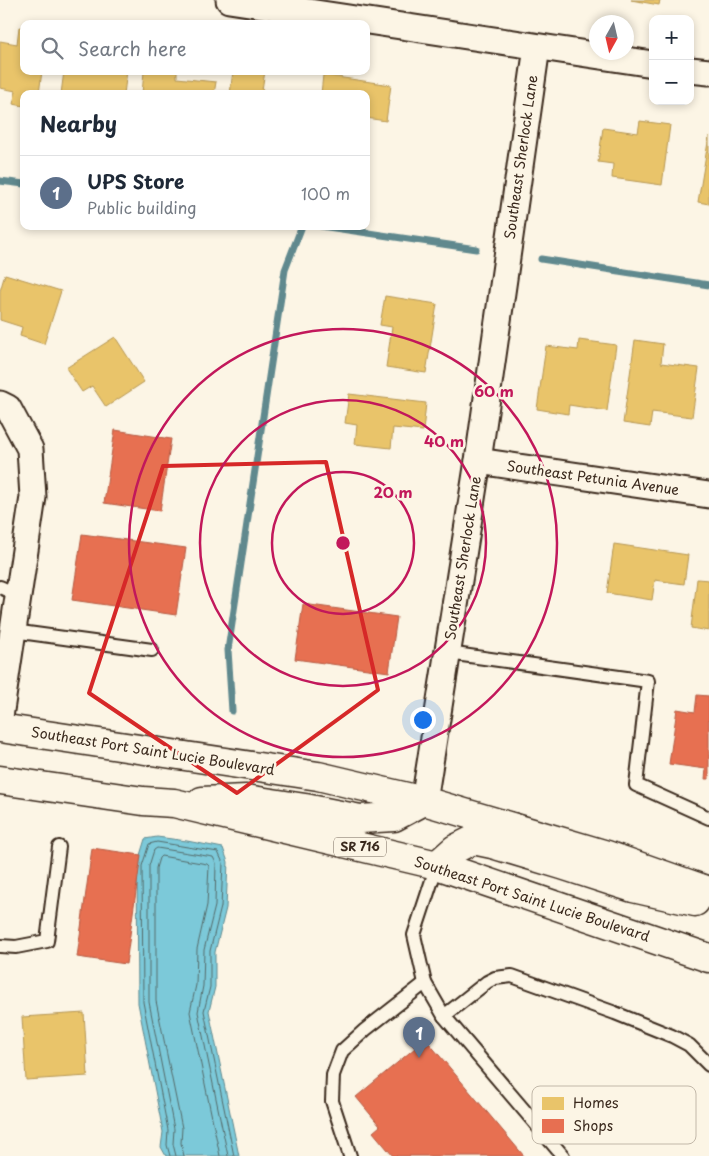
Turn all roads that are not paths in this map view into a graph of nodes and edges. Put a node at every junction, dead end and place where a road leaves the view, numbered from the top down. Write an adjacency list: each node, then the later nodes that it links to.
1 (229, 0): 2 (street)
2 (360, 20)
3 (370, 22): 4 (street)
4 (537, 47): 5 (street); 9 (street, Southeast Sherlock Lane)
5 (649, 63)
6 (694, 70): 7 (street)
7 (709, 72)
8 (0, 404): 11 (street)
9 (478, 461): 10 (street, Southeast Petunia Avenue); 14 (street, Southeast Sherlock Lane)
10 (709, 495)
11 (9, 591): 12 (street)
12 (13, 631): 13 (lane); 15 (street)
13 (152, 650)
14 (448, 653): 18 (street, Southeast Sherlock Lane); 20 (lane)
15 (0, 717)
16 (0, 728): 18 (main road, Southeast Port Saint Lucie Boulevard)
17 (0, 780): 19 (main road, Southeast Port Saint Lucie Boulevard / SR 716)
18 (424, 801): 19 (main road); 23 (main road, Southeast Port Saint Lucie Boulevard)
19 (174, 803): 22 (main road, Southeast Port Saint Lucie Boulevard / SR 716)
20 (709, 818)
21 (59, 847): 25 (lane)
22 (437, 864): 24 (main road); 26 (main road, Southeast Port Saint Lucie Boulevard / SR 716); 27 (lane)
23 (709, 891)
24 (709, 906)
25 (0, 946)
26 (709, 958)
27 (425, 982): 28 (lane); 32 (lane)
28 (444, 1016): 29 (lane); 30 (lane)
29 (709, 1064)
30 (532, 1120)
31 (553, 1144): 33 (lane)
32 (350, 1156)
33 (563, 1156)

